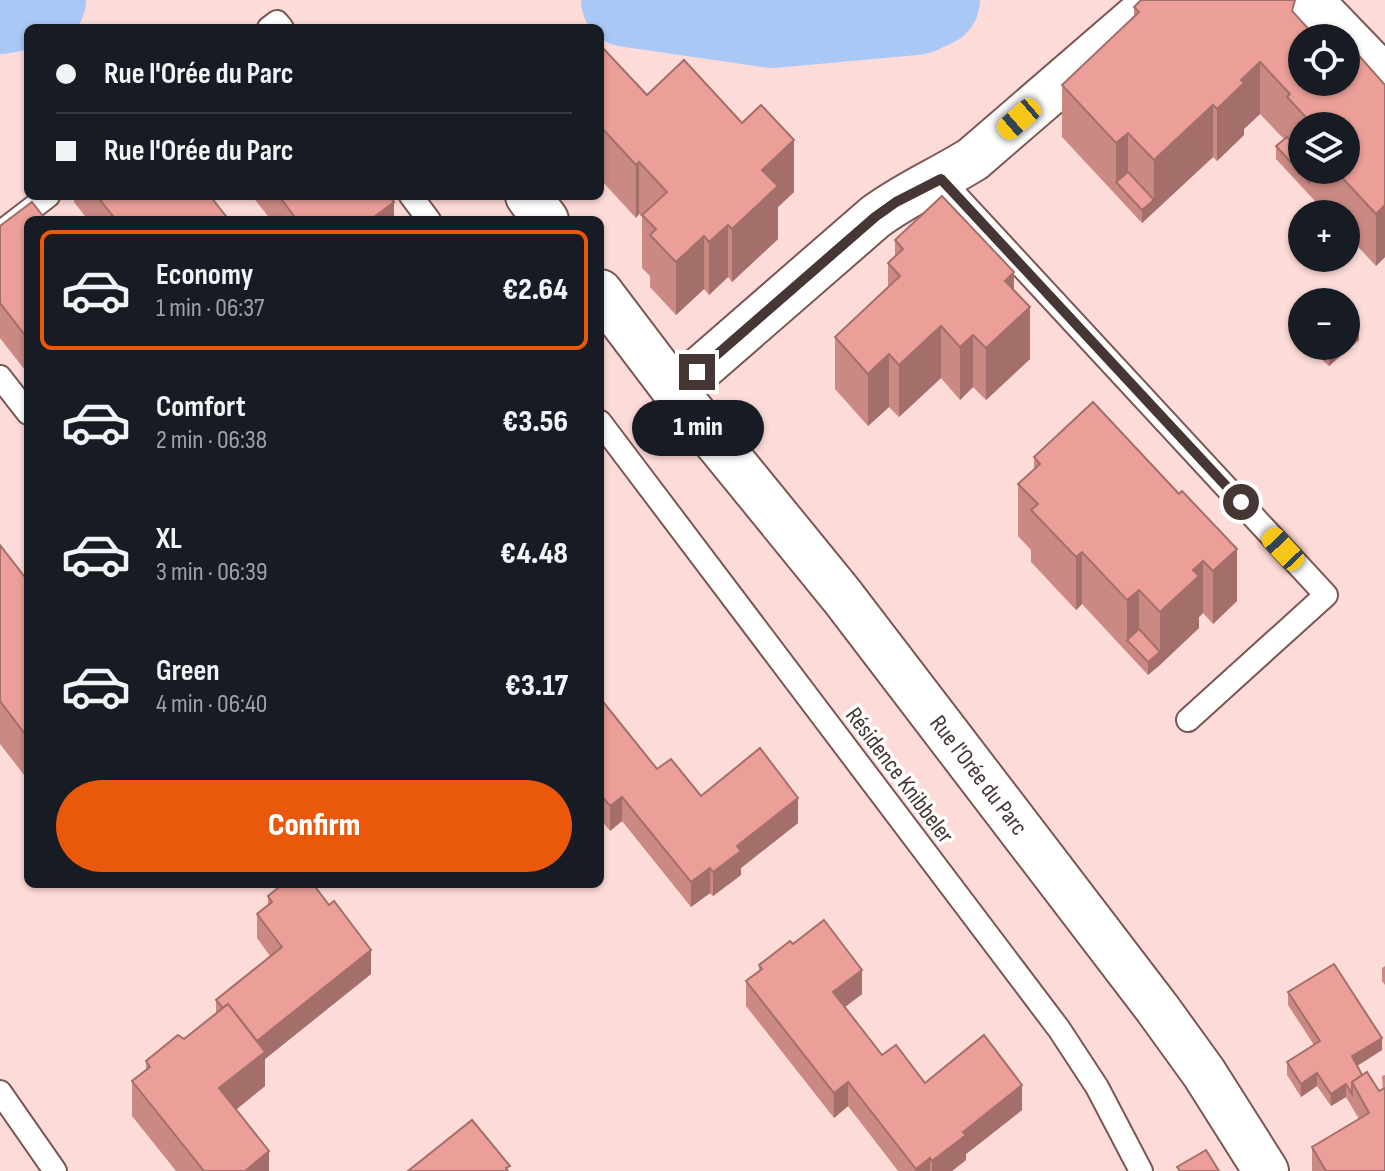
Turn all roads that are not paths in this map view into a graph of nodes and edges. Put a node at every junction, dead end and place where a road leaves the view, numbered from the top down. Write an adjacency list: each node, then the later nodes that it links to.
1 (1157, 0): 4 (street)
2 (1310, 0): 3 (street)
3 (1385, 78)
4 (941, 179): 9 (street); 12 (lane)
5 (43, 200): 6 (lane)
6 (0, 233)
7 (604, 297): 9 (street, Rue l'Orée du Parc)
8 (0, 377): 10 (lane)
9 (675, 391): 16 (street, Rue l'Orée du Parc)
10 (24, 408)
11 (604, 427): 15 (lane, Résidence Knibbeler)
12 (1188, 720)
13 (0, 1092): 14 (lane)
14 (55, 1171)
15 (1141, 1171)
16 (1266, 1171)

